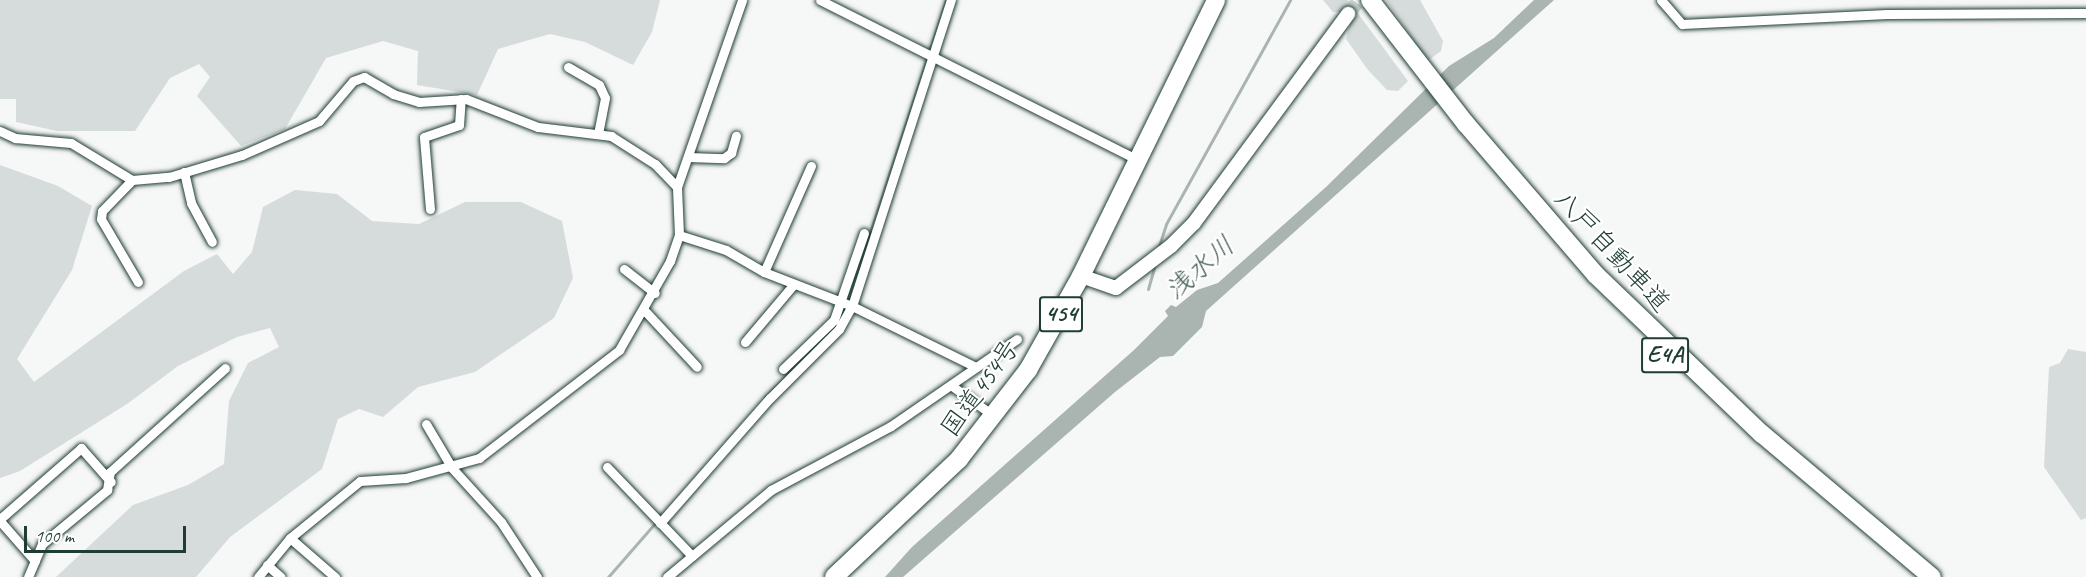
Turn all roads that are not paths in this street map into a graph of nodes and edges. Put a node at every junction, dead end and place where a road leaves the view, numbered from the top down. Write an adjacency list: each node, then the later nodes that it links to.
1 (742, 0): 16 (street)
2 (820, 0): 10 (street)
3 (951, 0): 10 (street)
4 (1370, 0): 9 (highway, 八戸自動車道)
5 (1661, 0): 8 (street)
6 (1211, 2): 17 (highway, 国道454号 / 454)
7 (1354, 7): 9 (highway, 八戸自動車道); 28 (street)
8 (2086, 13)
9 (1403, 52): 49 (highway, 八戸自動車道 / E4A)
10 (933, 57): 17 (street); 32 (street)
11 (568, 67): 14 (street)
12 (461, 99): 14 (street); 19 (street); 22 (street)
13 (0, 131): 20 (street)
14 (598, 134): 21 (street)
15 (736, 136): 16 (street)
16 (688, 157): 21 (street)
17 (1138, 160): 28 (highway, 国道454号 / 454)
18 (811, 166): 27 (street)
19 (184, 172): 20 (street); 25 (street)
20 (132, 180): 29 (street)
21 (677, 187): 24 (street)
22 (430, 208)
23 (864, 233): 32 (street)
24 (679, 235): 27 (street); 31 (street)
25 (212, 242)
26 (624, 269): 31 (street)
27 (764, 272): 30 (street)
28 (1082, 276): 41 (highway, 国道454号 / 454)
29 (138, 282)
30 (794, 284): 32 (street); 35 (street)
31 (655, 293): 33 (street)
32 (848, 304): 37 (street); 39 (street); 47 (street)
33 (645, 311): 36 (street); 44 (street)
34 (1017, 339): 37 (street)
35 (745, 342)
36 (697, 367)
37 (976, 367): 40 (street)
38 (225, 368): 45 (street)
39 (783, 369)
40 (952, 386): 41 (street); 50 (street)
41 (995, 417): 59 (highway, 国道454号 / 454)
42 (426, 424): 44 (street)
43 (607, 467): 47 (street)
44 (452, 468): 48 (street); 57 (street)
45 (111, 483): 46 (street); 51 (street)
46 (0, 520): 51 (street)
47 (660, 523): 50 (street)
48 (290, 538): 52 (street); 56 (street)
49 (1896, 553): 60 (highway, 八戸自動車道 / E4A); 61 (highway, 八戸自動車道 / E4A)
50 (692, 555): 58 (street)
51 (35, 561): 53 (street)
52 (267, 565): 54 (street); 55 (street)
53 (28, 577)
54 (258, 577)
55 (280, 577)
56 (335, 577)
57 (537, 577)
58 (667, 577)
59 (834, 577)
60 (1919, 577)
61 (1932, 577)

